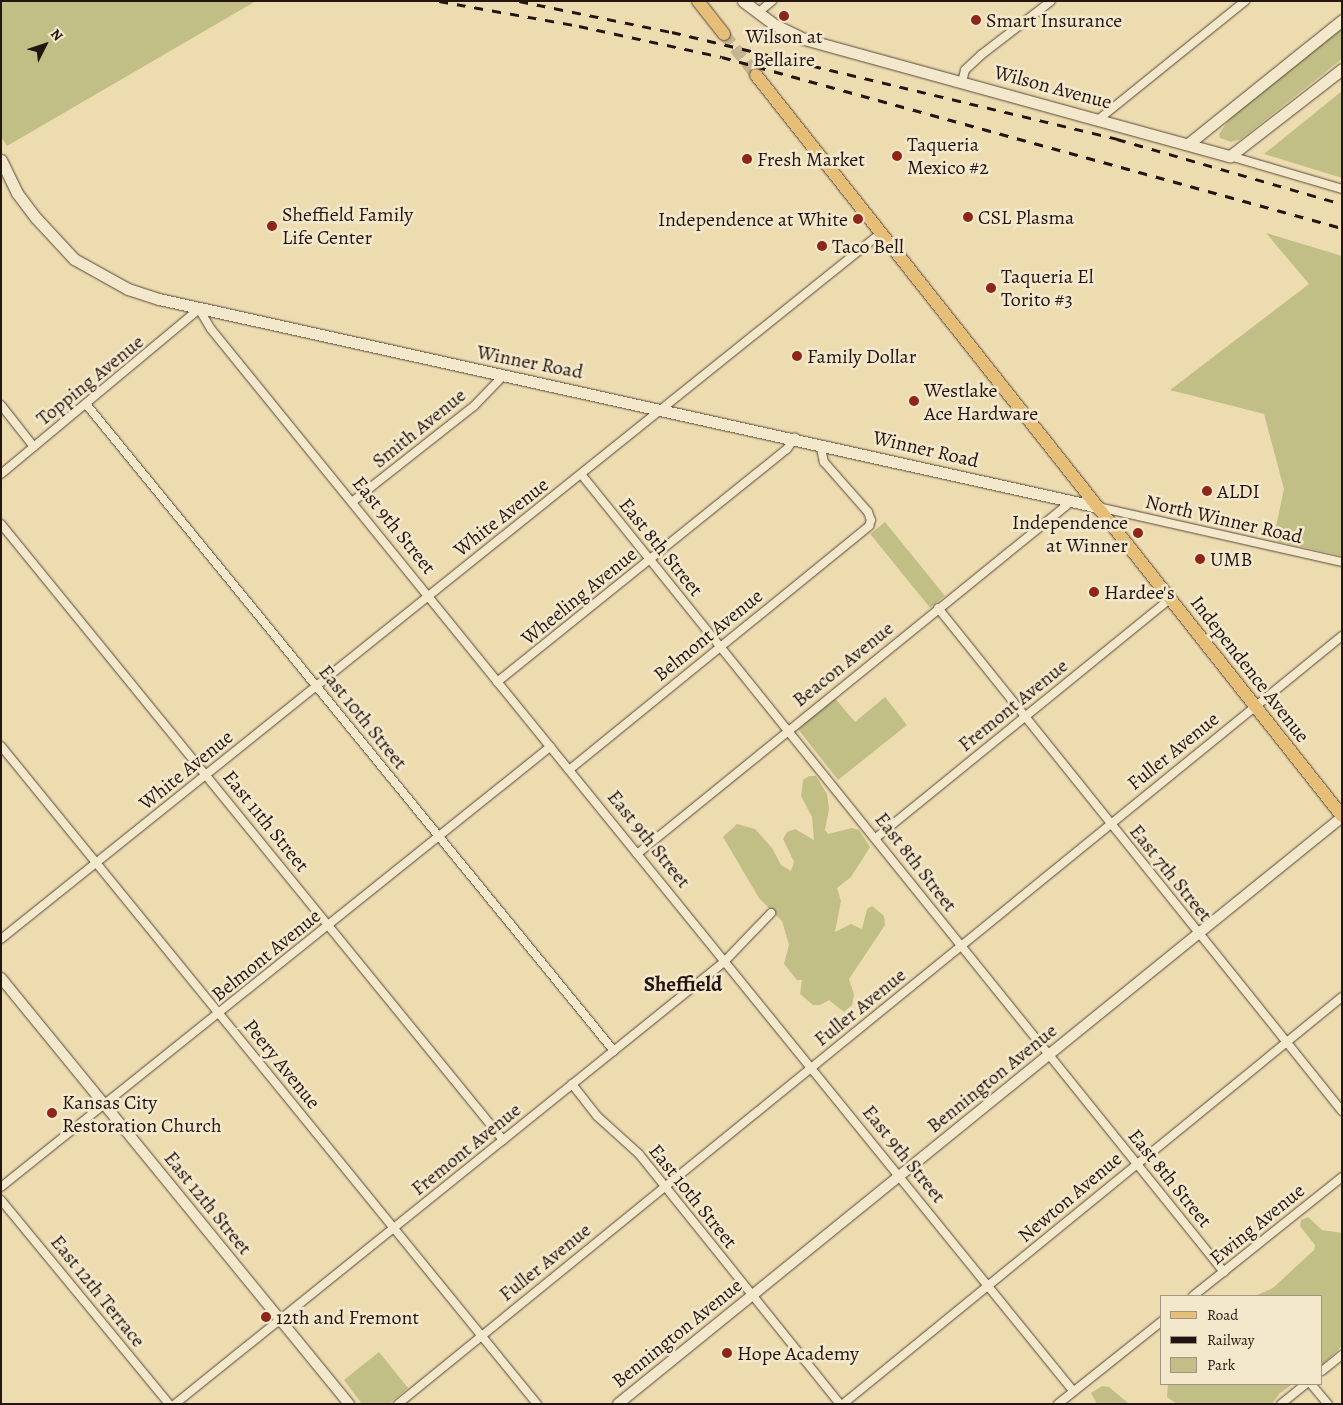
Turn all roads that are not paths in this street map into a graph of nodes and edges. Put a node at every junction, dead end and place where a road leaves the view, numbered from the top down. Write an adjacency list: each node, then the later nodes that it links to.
1 (698, 1): 8 (main road)
2 (743, 1): 6 (main road, Wilson Avenue)
3 (772, 1): 6 (street)
4 (1051, 1): 11 (street)
5 (1245, 1): 12 (street)
6 (757, 6): 11 (main road, Wilson Avenue)
7 (1342, 20): 13 (main road)
8 (724, 34)
9 (1342, 69): 14 (main road)
10 (756, 75): 18 (main road, Independence Avenue)
11 (962, 82): 12 (main road, Wilson Avenue)
12 (1099, 119): 13 (main road, Wilson Avenue)
13 (1188, 144): 14 (main road, Wilson Avenue)
14 (1230, 156): 17 (street, Wilson Avenue)
15 (1, 160): 16 (main road)
16 (4, 172): 19 (main road, Winner Road)
17 (1342, 189)
18 (881, 233): 23 (street, White Avenue); 31 (main road, Independence Avenue)
19 (199, 309): 20 (main road, Winner Road); 21 (street, Topping Avenue); 30 (street, East 9th Street)
20 (503, 376): 23 (main road, Winner Road); 30 (street, Smith Avenue)
21 (86, 404): 26 (street, Topping Avenue); 41 (street, East 10th Street)
22 (1, 405): 26 (street)
23 (662, 408): 24 (main road, Winner Road); 28 (street, White Avenue)
24 (795, 437): 25 (main road, Winner Road); 33 (street, Wheeling Avenue)
25 (820, 444): 29 (main road, Winner Road); 39 (street, Belmont Avenue)
26 (34, 447): 27 (street, Topping Avenue)
27 (1, 474)
28 (581, 474): 33 (street, East 8th Street); 35 (street, White Avenue)
29 (1072, 501): 31 (main road, Winner Road); 37 (street, Beacon Avenue)
30 (352, 502): 35 (street, East 9th Street)
31 (1098, 507): 34 (street, North Winner Road); 36 (main road, Independence Avenue)
32 (1, 524): 48 (street, East 11th Street)
33 (650, 560): 39 (street, East 8th Street); 40 (street, Wheeling Avenue)
34 (1342, 562)
35 (428, 596): 40 (street, East 9th Street); 41 (street, White Avenue)
36 (1170, 599): 42 (main road, Independence Avenue); 43 (street, Fremont Avenue)
37 (938, 608): 43 (street, East 7th Street); 44 (street, Beacon Avenue)
38 (1342, 636): 42 (street, Fuller Avenue)
39 (720, 647): 44 (street, East 8th Street); 47 (street, Belmont Avenue)
40 (498, 682): 46 (street, East 9th Street)
41 (317, 686): 48 (street, White Avenue); 51 (street, East 10th Street)
42 (1254, 706): 49 (main road, Independence Avenue); 50 (street, Fuller Avenue)
43 (1025, 716): 50 (street, East 7th Street); 52 (street, Fremont Avenue)
44 (789, 730): 52 (street, East 8th Street); 53 (street, Beacon Avenue)
45 (1, 746): 54 (street, Peery Avenue)
46 (550, 747): 47 (street, East 9th Street); 51 (street, Belmont Avenue)
47 (569, 770): 53 (street, East 9th Street)
48 (207, 774): 54 (street, White Avenue); 56 (street, East 11th Street)
49 (1340, 811): 57 (street, Bennington Avenue)
50 (1111, 823): 57 (street, East 7th Street); 59 (street, Fuller Avenue)
51 (439, 837): 56 (street, Belmont Avenue); 65 (street, East 10th Street)
52 (876, 837): 59 (street, East 8th Street)
53 (637, 854): 60 (street, East 9th Street)
54 (96, 862): 58 (street, White Avenue); 63 (street, Peery Avenue)
55 (771, 914): 60 (street, Fremont Avenue)
56 (330, 925): 63 (street, Belmont Avenue); 71 (street, East 11th Street)
57 (1199, 933): 64 (street, East 7th Street); 66 (street, Bennington Avenue)
58 (1, 939)
59 (961, 945): 66 (street, East 8th Street); 67 (street, Fuller Avenue)
60 (724, 962): 65 (street, Fremont Avenue); 67 (street, East 9th Street)
61 (1, 978): 69 (street, East 12th Street)
62 (1342, 997): 64 (street, Newton Avenue)
63 (219, 1013): 69 (street, Belmont Avenue); 78 (street, Peery Avenue)
64 (1286, 1042): 70 (street, East 7th Street); 72 (street, Newton Avenue)
65 (614, 1051): 68 (street, Fremont Avenue)
66 (1050, 1054): 72 (street, East 8th Street); 73 (street, Bennington Avenue)
67 (811, 1068): 73 (street, East 9th Street); 75 (street, Fuller Avenue)
68 (572, 1084): 71 (street, Fremont Avenue); 75 (street, East 10th Street)
69 (105, 1105): 76 (street, Belmont Avenue); 83 (street, East 12th Street)
70 (1342, 1111)
71 (503, 1140): 78 (street, Fremont Avenue)
72 (1137, 1163): 79 (street, East 8th Street); 80 (street, Newton Avenue)
73 (899, 1176): 80 (street, East 9th Street); 81 (street, Bennington Avenue)
74 (1342, 1177): 79 (street, Ewing Avenue)
75 (665, 1186): 81 (street, East 10th Street); 85 (street, Fuller Avenue)
76 (1, 1187)
77 (1, 1200): 91 (street, East 12th Terrace)
78 (394, 1228): 83 (street, Fremont Avenue); 85 (street, Peery Avenue)
79 (1224, 1272): 82 (street, Ewing Avenue)
80 (988, 1286): 90 (street, East 9th Street); 97 (street, Newton Avenue)
81 (752, 1295): 96 (street, Bennington Avenue); 97 (street, East 10th Street)
82 (1194, 1295)
83 (280, 1319): 92 (street, Fremont Avenue); 93 (street, East 12th Street)
84 (1160, 1323): 90 (street)
85 (482, 1335): 94 (street, Fuller Avenue); 95 (street, Peery Avenue)
86 (1342, 1355): 87 (street)
87 (1323, 1370)
88 (1305, 1385): 99 (street)
89 (1312, 1385): 100 (street)
90 (1073, 1391): 98 (street)
91 (170, 1404)
92 (175, 1404)
93 (349, 1404)
94 (398, 1404)
95 (537, 1404)
96 (618, 1404)
97 (841, 1404)
98 (1058, 1404)
99 (1281, 1404)
100 (1328, 1404)

